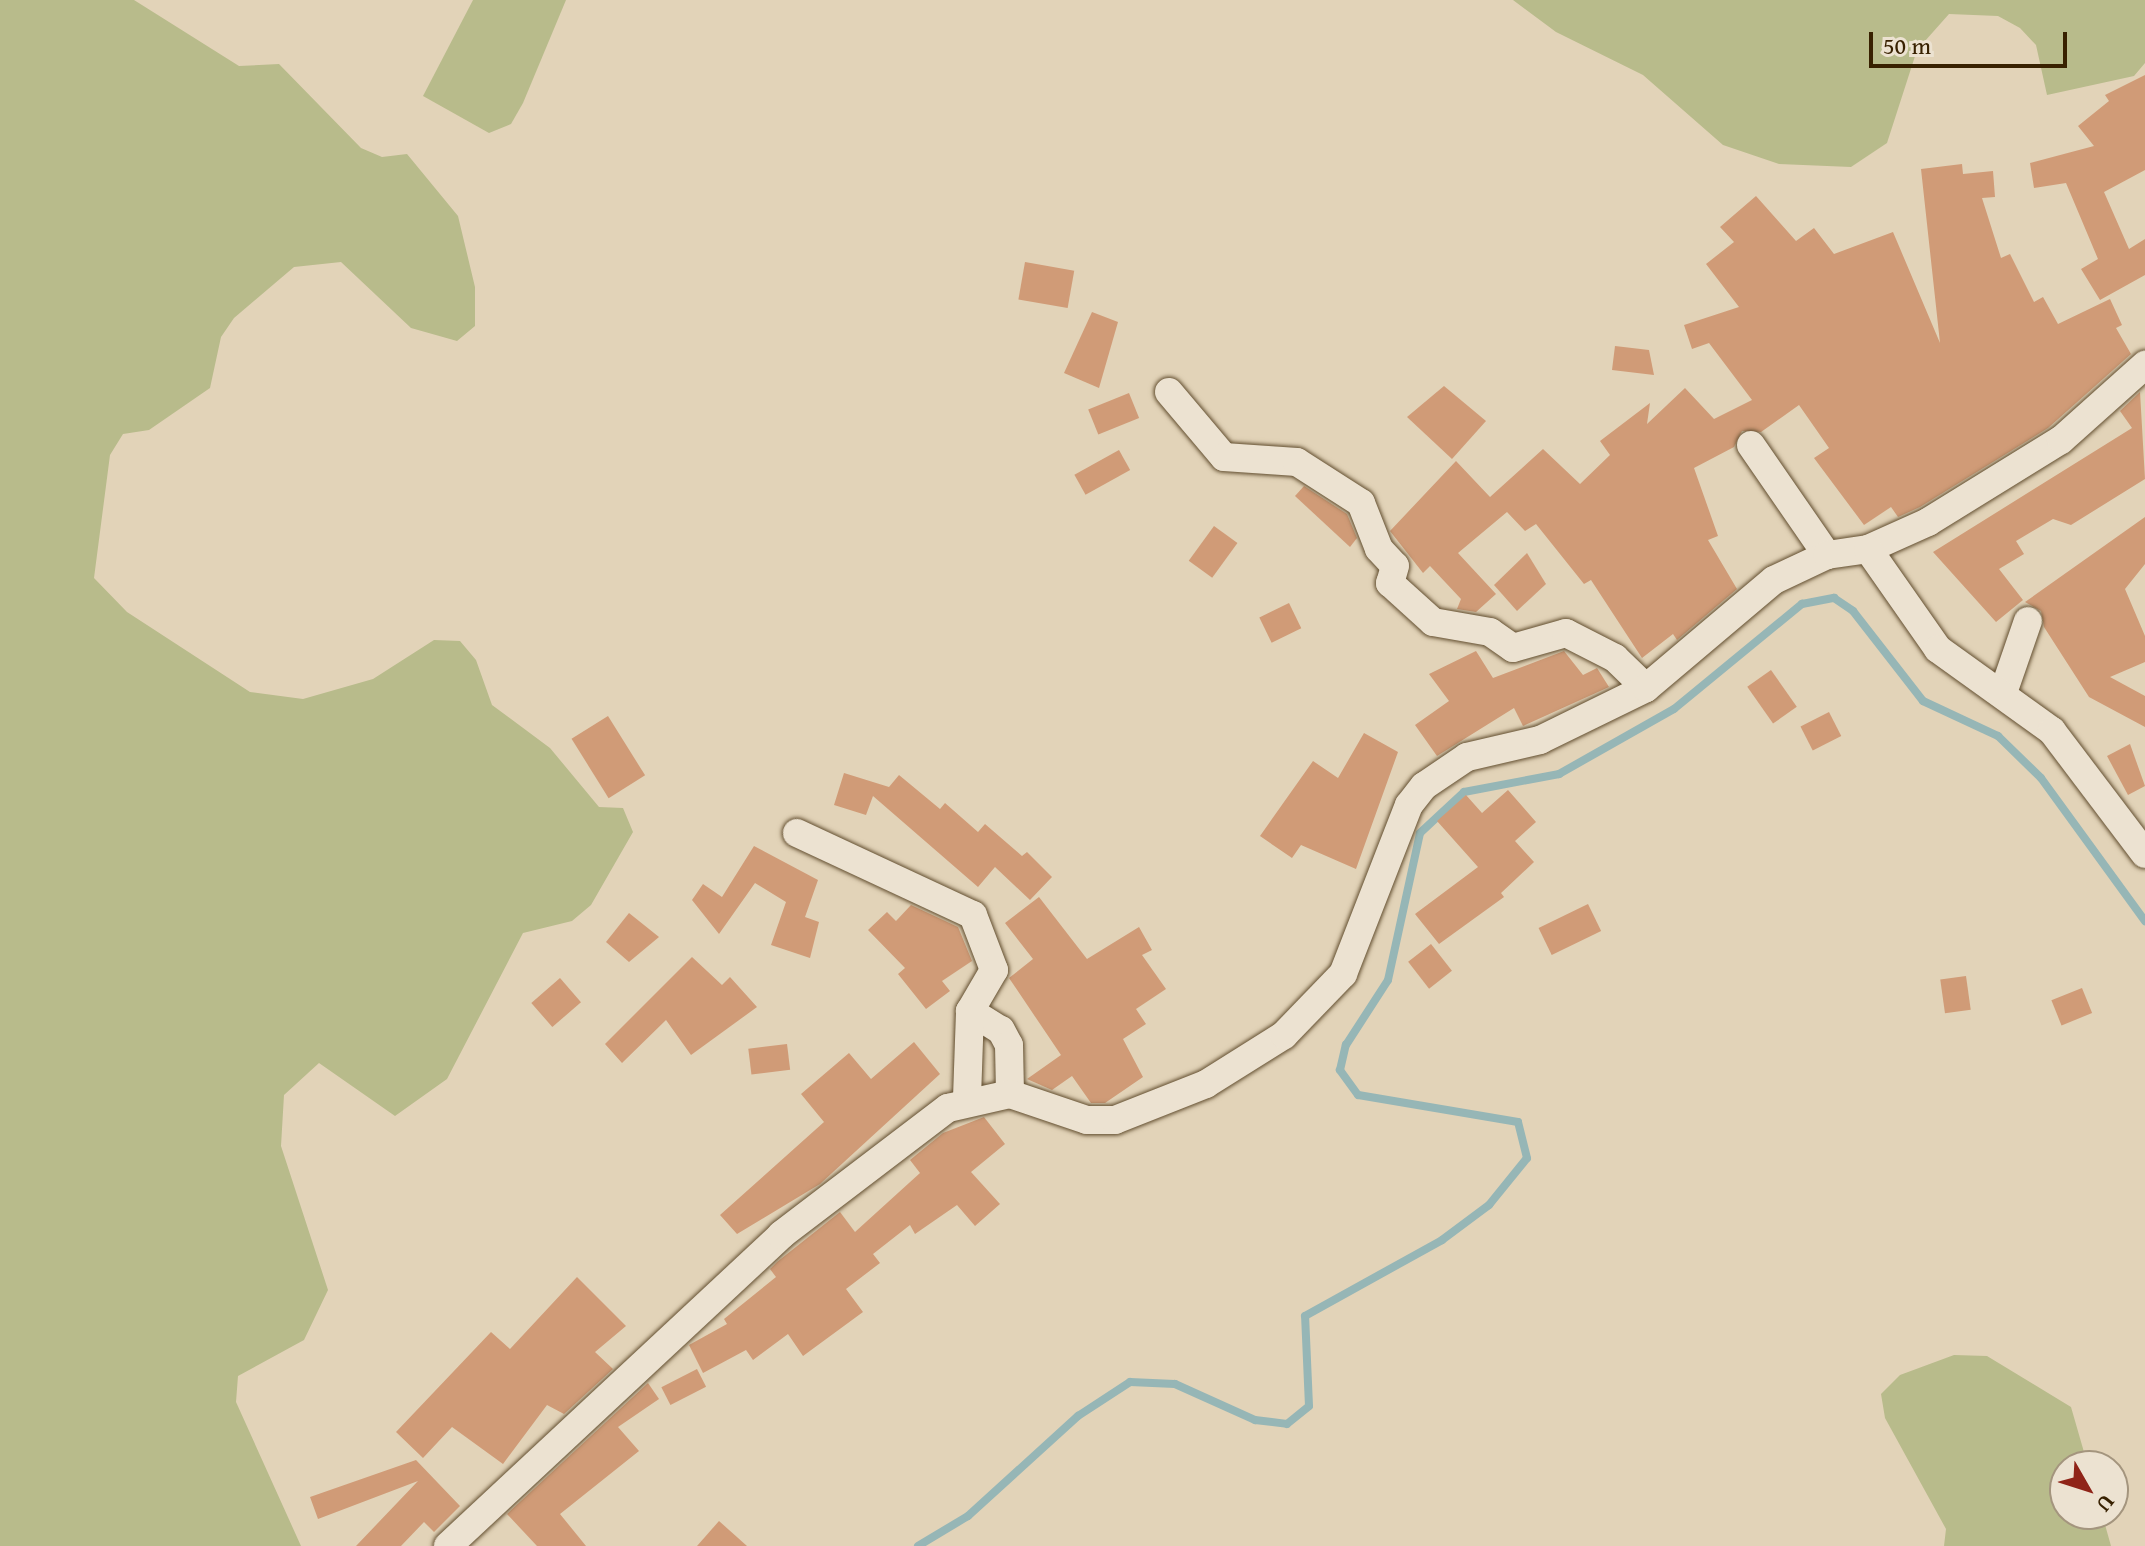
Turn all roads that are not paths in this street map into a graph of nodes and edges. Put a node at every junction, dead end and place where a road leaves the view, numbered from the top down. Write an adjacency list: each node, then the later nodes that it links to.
1 (2145, 365): 4 (street)
2 (1169, 392): 7 (street)
3 (1751, 445): 5 (street)
4 (1868, 549): 5 (street); 8 (street)
5 (1827, 555): 7 (street)
6 (2028, 621): 8 (street)
7 (1646, 688): 12 (street)
8 (2003, 693): 10 (street)
9 (797, 833): 11 (street)
10 (2145, 854)
11 (970, 1011): 12 (street); 13 (street)
12 (1010, 1094): 13 (street)
13 (967, 1098): 14 (street)
14 (448, 1546)

